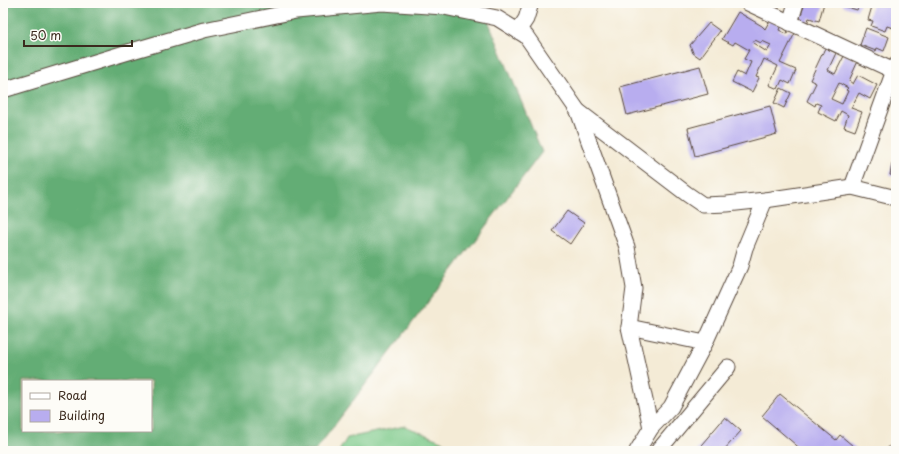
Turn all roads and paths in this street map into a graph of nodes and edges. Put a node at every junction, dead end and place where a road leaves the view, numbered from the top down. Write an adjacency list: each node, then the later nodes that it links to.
1 (531, 3): 6 (street)
2 (748, 3): 5 (street)
3 (796, 3): 5 (street)
4 (443, 5): 6 (street); 8 (street)
5 (790, 23): 7 (street)
6 (518, 31): 9 (street)
7 (895, 68): 10 (street)
8 (3, 90)
9 (578, 111): 12 (street); 13 (street)
10 (852, 187): 11 (street); 12 (street)
11 (896, 198)
12 (765, 200): 14 (street)
13 (629, 327): 14 (street); 16 (street)
14 (704, 343): 16 (street)
15 (728, 367): 18 (street)
16 (651, 428): 17 (street)
17 (637, 451)
18 (658, 451)

